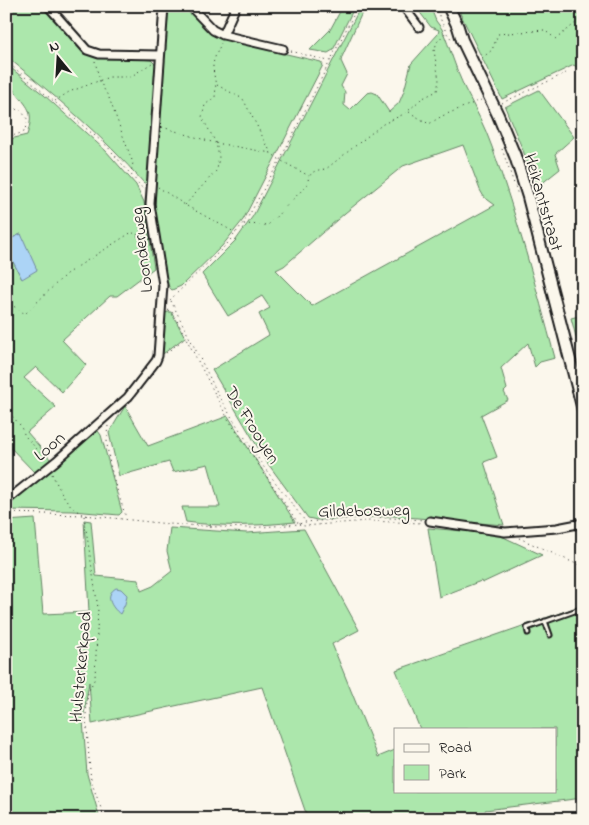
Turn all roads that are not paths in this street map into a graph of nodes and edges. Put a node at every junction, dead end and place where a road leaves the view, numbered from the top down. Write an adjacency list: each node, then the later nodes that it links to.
1 (48, 6): 12 (street)
2 (164, 6): 12 (street, Loonderweg)
3 (190, 6): 9 (street)
4 (236, 6): 9 (street)
5 (403, 6): 8 (street)
6 (442, 6): 10 (street, Heikantstraat)
7 (448, 6): 10 (street, Heikantstraat)
8 (419, 27)
9 (223, 35): 11 (street)
10 (462, 40): 13 (street, Heikantstraat)
11 (283, 48)
12 (160, 57): 14 (street, Loonderweg)
13 (583, 410)
14 (110, 413): 15 (street, Loon)
15 (6, 501)
16 (430, 521): 17 (street, Gildebosweg)
17 (583, 523)
18 (583, 608): 19 (lane)
19 (545, 621): 20 (lane); 21 (lane)
20 (528, 633)
21 (550, 635)

